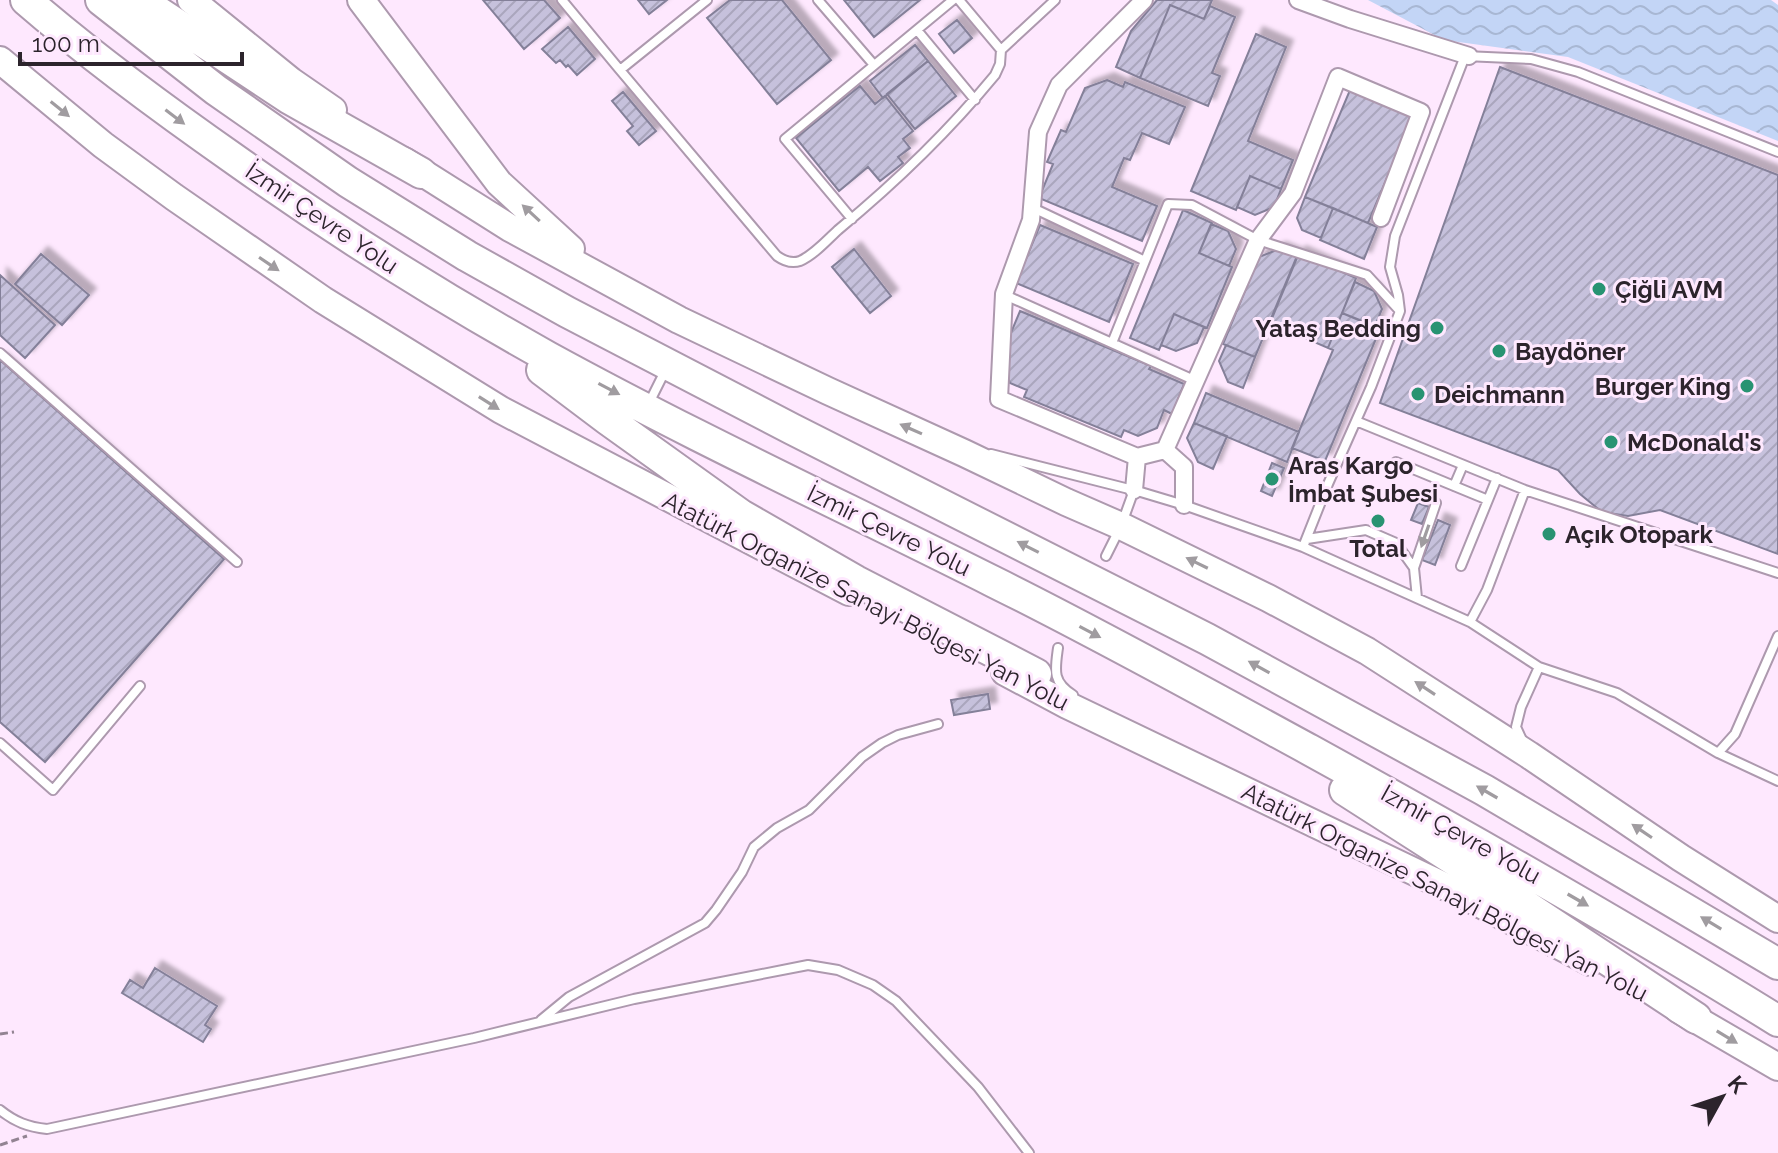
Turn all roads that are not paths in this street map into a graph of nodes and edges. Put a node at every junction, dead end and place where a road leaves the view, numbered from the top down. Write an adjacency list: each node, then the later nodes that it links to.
1 (3, 0): 20 (highway)
2 (26, 0): 20 (highway, İzmir Çevre Yolu)
3 (101, 0): 35 (highway, İzmir Çevre Yolu)
4 (140, 0): 23 (highway)
5 (191, 0): 23 (main road)
6 (361, 0): 29 (main road, one-way to 6)
7 (562, 0): 19 (lane)
8 (707, 0): 19 (lane)
9 (818, 0): 18 (lane)
10 (956, 0): 14 (lane); 15 (lane)
11 (1055, 0): 15 (lane)
12 (1144, 0): 24 (street)
13 (1298, 0): 16 (street)
14 (917, 30): 18 (lane); 21 (lane)
15 (1001, 50): 21 (lane)
16 (1469, 56): 22 (lane); 32 (lane)
17 (0, 60): 73 (main road, Atatürk Organize Sanayi Bölgesi Yan Yolu, one-way to 73)
18 (874, 65): 26 (lane)
19 (620, 70): 26 (lane)
20 (135, 88): 31 (highway, İzmir Çevre Yolu, one-way to 31)
21 (975, 100): 26 (lane)
22 (1778, 152)
23 (421, 173): 29 (main road)
24 (1032, 207): 28 (lane); 30 (street)
25 (1381, 218): 27 (street)
26 (852, 219)
27 (1258, 240): 28 (lane); 32 (lane); 36 (street)
28 (1145, 261): 33 (lane)
29 (610, 283): 40 (main road, one-way to 29)
30 (1004, 294): 33 (lane); 41 (street)
31 (444, 297): 37 (highway, İzmir Çevre Yolu, one-way to 37); 63 (highway)
32 (1400, 311): 38 (lane)
33 (1112, 343): 36 (lane)
34 (0, 353): 54 (lane)
35 (668, 365): 37 (lane); 75 (highway, İzmir Çevre Yolu, one-way to 35)
36 (1196, 381): 39 (street)
37 (647, 409): 65 (highway, İzmir Çevre Yolu, one-way to 65)
38 (1356, 421): 43 (lane); 52 (lane)
39 (1165, 450): 41 (street); 50 (street)
40 (964, 453): 46 (lane); 51 (main road)
41 (1137, 457): 46 (street)
42 (1396, 462): 45 (lane)
43 (1463, 465): 44 (lane); 45 (lane)
44 (1497, 478): 47 (lane); 48 (lane)
45 (1454, 486): 48 (lane)
46 (1134, 490): 50 (lane); 51 (lane)
47 (1525, 490): 57 (lane); 59 (lane)
48 (1488, 500): 55 (lane)
49 (1436, 503): 56 (lane, one-way to 56)
50 (1184, 505): 52 (lane)
51 (1121, 526): 53 (lane); 71 (main road, one-way to 51)
52 (1305, 543): 56 (lane); 58 (lane)
53 (1106, 556)
54 (237, 562)
55 (1461, 566)
56 (1414, 568): 58 (lane)
57 (1778, 573)
58 (1417, 598): 59 (lane)
59 (1470, 622): 62 (lane)
60 (1778, 636): 70 (lane)
61 (1058, 648): 66 (lane)
62 (1539, 667): 70 (lane); 71 (lane)
63 (1036, 674)
64 (140, 686): 69 (lane)
65 (1216, 698): 76 (highway); 77 (highway, İzmir Çevre Yolu, one-way to 77)
66 (1081, 699)
67 (1116, 718): 73 (lane)
68 (938, 724): 78 (lane)
69 (0, 743)
70 (1718, 753): 72 (lane)
71 (1529, 755): 74 (main road, one-way to 71)
72 (1778, 781)
73 (1259, 798): 76 (main road, Atatürk Organize Sanayi Bölgesi Yan Yolu)
74 (1778, 919)
75 (1778, 964)
76 (1696, 1018): 79 (main road, Atatürk Organize Sanayi Bölgesi Yan Yolu, one-way to 79)
77 (1778, 1021)
78 (537, 1023): 80 (lane); 81 (lane)
79 (1778, 1067)
80 (0, 1110)
81 (1029, 1153)

